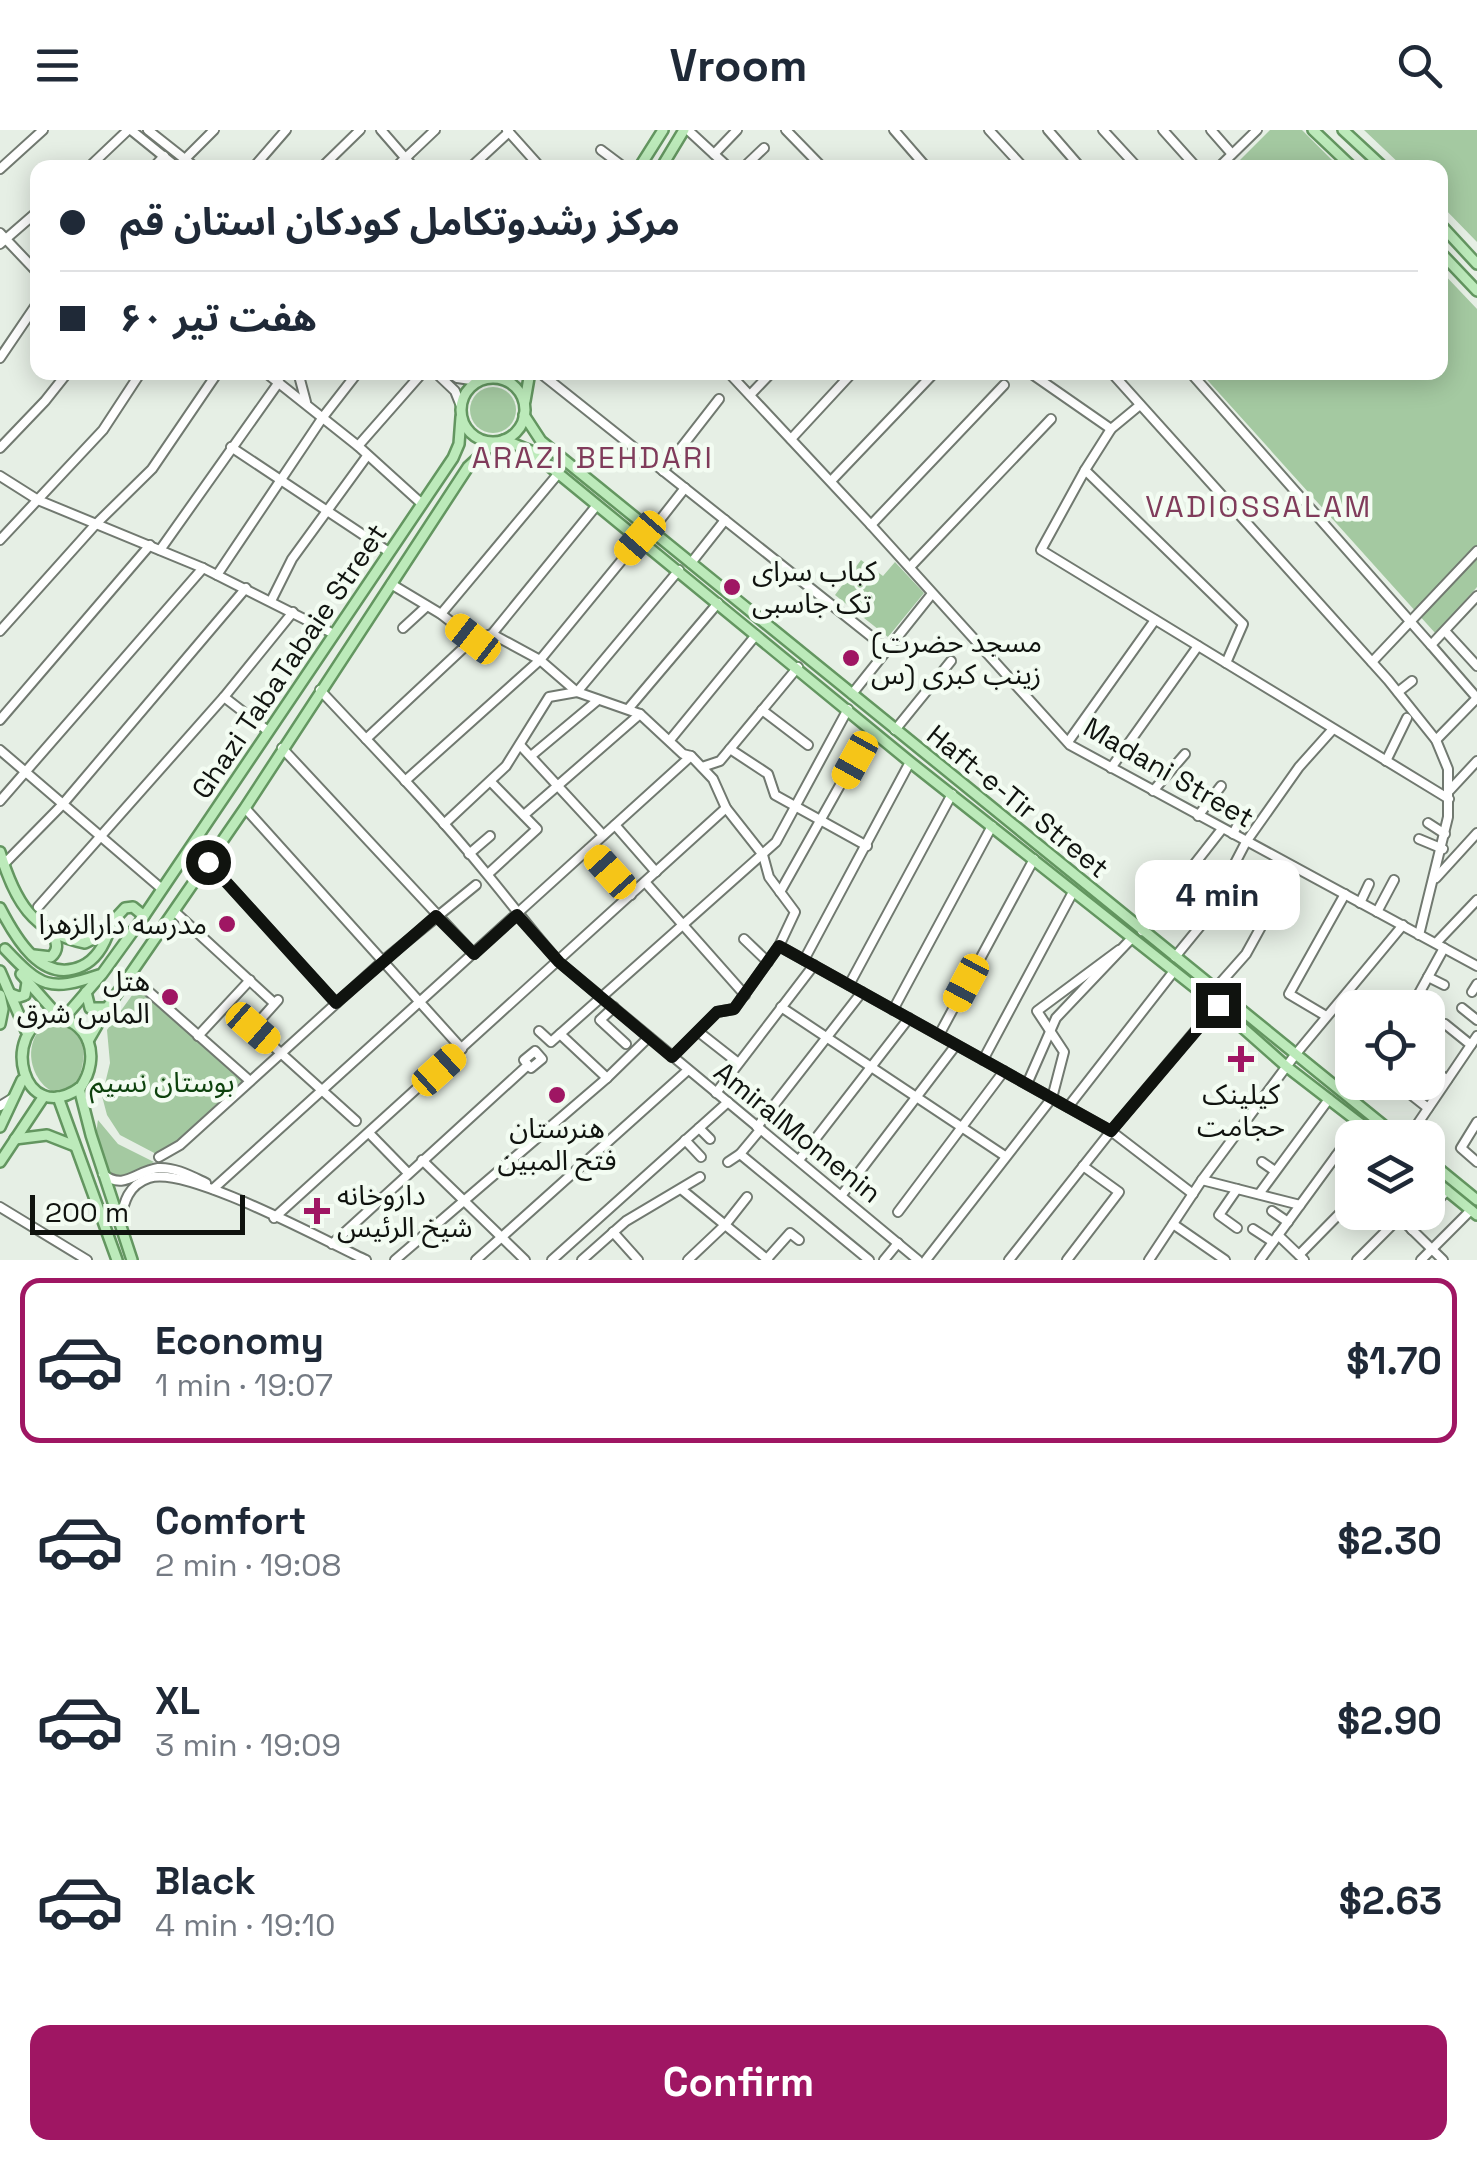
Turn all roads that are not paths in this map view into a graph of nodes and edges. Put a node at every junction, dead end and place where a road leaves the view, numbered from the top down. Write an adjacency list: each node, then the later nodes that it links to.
1 (27, 130): 24 (street)
2 (43, 130): 24 (street)
3 (130, 130): 29 (street); 32 (street)
4 (148, 130): 31 (street)
5 (214, 130): 31 (street)
6 (286, 130): 35 (street)
7 (360, 130): 36 (street)
8 (381, 130): 30 (street)
9 (435, 130): 30 (street)
10 (663, 130): 40 (main road)
11 (686, 130): 27 (street); 41 (main road)
12 (737, 130): 27 (street)
13 (786, 130): 44 (street)
14 (894, 130): 45 (street)
15 (990, 130): 46 (street)
16 (1048, 130): 47 (street)
17 (1103, 130): 48 (street)
18 (1163, 130): 49 (street)
19 (1211, 130): 28 (street)
20 (1257, 130): 28 (street)
21 (1313, 130): 51 (main road)
22 (1343, 130): 52 (main road)
23 (508, 131): 37 (street); 38 (street)
24 (34, 138): 53 (street)
25 (764, 148): 43 (street)
26 (601, 150): 39 (street)
27 (714, 154): 42 (street)
28 (1232, 154): 50 (street)
29 (164, 156): 33 (street); 34 (street)
30 (405, 158)
31 (185, 159)
32 (97, 160)
33 (160, 160)
34 (169, 160)
35 (260, 160)
36 (329, 160)
37 (478, 160)
38 (534, 160)
39 (614, 160)
40 (644, 160)
41 (665, 160)
42 (720, 160)
43 (751, 160)
44 (815, 160)
45 (920, 160)
46 (1017, 160)
47 (1074, 160)
48 (1131, 160)
49 (1189, 160)
50 (1226, 160)
51 (1345, 160)
52 (1375, 160)
53 (0, 169)
54 (30, 217): 56 (street)
55 (1448, 233): 58 (main road)
56 (2, 238): 59 (street)
57 (1448, 260): 60 (main road)
58 (1477, 264)
59 (30, 265)
60 (1477, 291)
61 (30, 314): 62 (street)
62 (0, 358)
63 (62, 380): 98 (street)
64 (136, 380): 110 (street)
65 (213, 380): 116 (street)
66 (276, 380): 82 (street)
67 (300, 380): 86 (street)
68 (352, 380): 90 (street)
69 (416, 380): 96 (street)
70 (443, 380): 89 (street)
71 (478, 380): 89 (main road)
72 (504, 380): 88 (main road)
73 (526, 380): 88 (main road)
74 (549, 380): 104 (street)
75 (735, 380): 84 (street, Madani Street)
76 (765, 380): 84 (street)
77 (846, 380): 93 (street)
78 (927, 380): 108 (street)
79 (1040, 380): 92 (street)
80 (1119, 380): 87 (street)
81 (1197, 380): 139 (street)
82 (279, 382): 86 (street); 97 (street)
83 (1004, 384): 115 (street)
84 (750, 396): 93 (street, Madani Street)
85 (719, 399): 104 (street)
86 (306, 404): 90 (street)
87 (1140, 405): 92 (street); 152 (street)
88 (524, 409): 94 (main road); 95 (main road, Haft-e-Tir Street)
89 (461, 411): 94 (main road); 101 (main road, Ghazi TabaTabaie Street)
90 (323, 418): 96 (street); 107 (street)
91 (1051, 419): 125 (street)
92 (1111, 430): 103 (street)
93 (791, 439): 108 (street, Madani Street)
94 (499, 441): 99 (main road, Haft-e-Tir Street); 102 (main road)
95 (541, 441): 99 (main road); 117 (main road, Haft-e-Tir Street)
96 (358, 446): 100 (street)
97 (231, 447): 107 (street); 121 (street)
98 (0, 448)
99 (531, 451): 105 (main road, Haft-e-Tir Street)
100 (367, 456): 111 (street); 113 (street)
101 (453, 458): 102 (main road); 111 (main road, Ghazi TabaTabaie Street)
102 (468, 467): 129 (main road)
103 (1084, 470): 138 (street); 154 (street)
104 (663, 471): 109 (street)
105 (558, 474): 112 (main road, Haft-e-Tir Street); 137 (street)
106 (0, 476): 110 (street)
107 (282, 480): 113 (street); 128 (street)
108 (831, 481): 115 (street, Madani Street)
109 (685, 488): 114 (street); 117 (street)
110 (38, 500): 116 (street); 119 (street)
111 (422, 504): 122 (main road, Ghazi TabaTabaie Street)
112 (596, 506): 118 (main road, Haft-e-Tir Street); 144 (street)
113 (327, 509): 122 (street); 133 (street)
114 (725, 520): 124 (street); 149 (street)
115 (872, 524): 125 (street, Madani Street)
116 (95, 525): 120 (street); 141 (street)
117 (652, 530): 124 (main road, Haft-e-Tir Street)
118 (640, 538): 127 (main road, Haft-e-Tir Street); 150 (street)
119 (0, 540)
120 (150, 545): 121 (street); 171 (street)
121 (160, 550): 126 (street)
122 (390, 552): 143 (main road, Ghazi TabaTabaie Street)
123 (1477, 552): 139 (street)
124 (691, 563): 162 (main road, Haft-e-Tir Street)
125 (910, 567): 131 (street, Madani Street)
126 (203, 568): 128 (street); 193 (street)
127 (679, 570): 134 (main road, Haft-e-Tir Street); 160 (street)
128 (218, 575): 130 (street)
129 (391, 584): 135 (street); 159 (main road)
130 (246, 588): 133 (street); 202 (street)
131 (932, 594): 149 (street); 179 (street, Madani Street)
132 (1477, 596): 142 (street)
133 (271, 601): 136 (street)
134 (718, 603): 145 (main road, Haft-e-Tir Street); 166 (street)
135 (427, 606): 137 (street); 140 (street)
136 (293, 612): 143 (street); 163 (street)
137 (441, 614): 146 (street)
138 (1155, 620): 148 (street); 179 (street)
139 (1410, 623): 147 (street); 152 (street)
140 (403, 628)
141 (0, 631)
142 (1445, 631): 147 (street); 153 (street)
143 (334, 634): 175 (main road, Ghazi TabaTabaie Street)
144 (492, 634): 146 (street); 150 (street)
145 (756, 635): 155 (main road, Haft-e-Tir Street); 177 (street)
146 (473, 639): 176 (street)
147 (1431, 645): 158 (street)
148 (1198, 646): 154 (street); 192 (street)
149 (887, 649): 162 (street)
150 (540, 660): 160 (street); 194 (street)
151 (952, 661): 174 (street)
152 (1372, 662): 161 (street)
153 (1476, 662)
154 (1226, 663): 172 (street)
155 (798, 668): 167 (main road, Haft-e-Tir Street); 168 (street)
156 (1476, 680): 158 (street)
157 (1412, 681): 161 (street)
158 (1468, 687): 164 (street)
159 (320, 690): 176 (street, AmiralMomenin); 182 (main road)
160 (577, 692): 165 (street); 180 (street)
161 (1398, 692): 178 (street)
162 (852, 694): 174 (main road, Haft-e-Tir Street)
163 (224, 697): 175 (street); 220 (street)
164 (1477, 698): 178 (street)
165 (598, 700): 166 (street); 186 (street)
166 (629, 708): 169 (street)
167 (848, 709): 173 (main road, Haft-e-Tir Street); 203 (street)
168 (762, 710): 181 (street); 183 (street)
169 (640, 714): 177 (street); 197 (street)
170 (1407, 718): 188 (street)
171 (0, 720)
172 (1333, 728): 188 (street); 222 (street)
173 (871, 730): 190 (main road, Haft-e-Tir Street); 209 (street)
174 (895, 730): 257 (main road, Haft-e-Tir Street)
175 (268, 731): 240 (main road, Ghazi TabaTabaie Street)
176 (366, 739): 194 (street, AmiralMomenin)
177 (670, 740): 187 (street)
178 (1436, 740): 200 (street)
179 (1068, 742): 192 (street, Madani Street)
180 (520, 745): 186 (street); 195 (street)
181 (808, 745)
182 (282, 748): 204 (main road); 253 (street)
183 (730, 749): 191 (street); 203 (street)
184 (0, 750): 193 (street)
185 (1185, 754): 198 (street)
186 (531, 756): 197 (street)
187 (691, 756): 191 (street); 212 (street)
188 (1386, 761): 200 (street)
189 (1477, 761): 200 (street)
190 (910, 762): 199 (main road, Haft-e-Tir Street); 223 (street)
191 (702, 767): 205 (street)
192 (1111, 768): 198 (street, Madani Street)
193 (25, 772): 201 (street); 202 (street)
194 (405, 781): 211 (street, AmiralMomenin)
195 (491, 782): 206 (street); 211 (street)
196 (1221, 786): 207 (street)
197 (557, 787): 206 (street); 219 (street)
198 (1154, 792): 207 (street, Madani Street)
199 (952, 794): 213 (main road, Haft-e-Tir Street); 283 (street)
200 (1449, 795): 217 (street)
201 (0, 800)
202 (62, 805): 220 (street); 231 (street)
203 (794, 806): 209 (street); 228 (street)
204 (245, 808): 230 (main road); 269 (street)
205 (726, 808): 228 (street); 233 (street)
206 (524, 815): 234 (street)
207 (1198, 816): 214 (street, Madani Street)
208 (1242, 816): 216 (street)
209 (822, 821): 223 (street); 241 (street)
210 (1428, 823): 217 (street)
211 (444, 824): 227 (street, AmiralMomenin)
212 (615, 825): 219 (street); 233 (street)
213 (992, 826): 229 (main road, Haft-e-Tir Street); 299 (street)
214 (1222, 829): 216 (street, Madani Street); 257 (street)
215 (1477, 833): 236 (street)
216 (1233, 834): 222 (street, Madani Street)
217 (1445, 834): 225 (street)
218 (490, 836): 227 (street)
219 (603, 836): 224 (street)
220 (100, 839): 240 (street); 248 (street)
221 (1419, 839): 225 (street)
222 (1246, 842): 232 (street, Madani Street); 268 (street)
223 (867, 846): 270 (street)
224 (589, 849): 244 (street); 251 (street)
225 (1442, 849): 236 (street)
226 (0, 852): 231 (main road)
227 (470, 854): 234 (street, AmiralMomenin)
228 (763, 855): 241 (street); 255 (street)
229 (1034, 859): 242 (main road, Haft-e-Tir Street); 310 (street)
230 (208, 862): 249 (main road); 293 (street)
231 (4, 864): 258 (main road)
232 (1294, 867): 243 (street, Madani Street); 286 (street)
233 (656, 872): 237 (street)
234 (488, 874): 251 (street, AmiralMomenin)
235 (1394, 880): 250 (street)
236 (1434, 880): 259 (street)
237 (645, 882): 244 (street); 255 (street)
238 (1368, 884): 246 (street)
239 (476, 885): 253 (street)
240 (162, 890): 252 (main road, Ghazi TabaTabaie Street)
241 (780, 892): 263 (street)
242 (1073, 892): 261 (main road, Haft-e-Tir Street); 324 (street)
243 (1345, 894): 246 (street, Madani Street); 300 (street)
244 (631, 895): 271 (street)
245 (1477, 900): 264 (street)
246 (1360, 903): 250 (street, Madani Street)
247 (0, 908): 267 (main road)
248 (38, 908)
249 (175, 912): 278 (main road); 280 (street)
250 (1377, 912): 256 (street, Madani Street)
251 (517, 915): 266 (street); 271 (street, AmiralMomenin)
252 (144, 916): 254 (main road); 277 (main road, Ghazi TabaTabaie Street)
253 (436, 916): 266 (street); 269 (street)
254 (110, 926): 258 (main road); 267 (main road)
255 (684, 926): 290 (street); 291 (street)
256 (1402, 926): 259 (street, Madani Street); 300 (street)
257 (1142, 930): 268 (main road, Haft-e-Tir Street)
258 (53, 932): 267 (main road)
259 (1419, 934): 264 (street, Madani Street)
260 (744, 939): 272 (street)
261 (1131, 939): 265 (street); 276 (main road, Haft-e-Tir Street)
262 (2, 945): 277 (main road); 282 (main road)
263 (779, 946): 270 (street); 272 (street)
264 (1440, 946): 274 (street, Madani Street); 279 (street)
265 (1120, 950): 311 (street); 311 (street)
266 (474, 954): 292 (street)
267 (32, 955)
268 (1175, 957): 286 (main road, Haft-e-Tir Street)
269 (384, 960): 292 (street); 293 (street)
270 (804, 960): 273 (street)
271 (559, 962): 291 (street, AmiralMomenin); 320 (street)
272 (768, 962): 290 (street)
273 (814, 965): 283 (street); 295 (street)
274 (1477, 966)
275 (0, 971): 289 (main road)
276 (1174, 972): 294 (main road, Haft-e-Tir Street); 348 (street)
277 (102, 974): 287 (main road, Ghazi TabaTabaie Street)
278 (130, 975): 296 (main road); 312 (street)
279 (1428, 977): 284 (street); 285 (street)
280 (250, 980): 312 (street); 321 (street)
281 (1409, 981): 285 (street)
282 (27, 982): 289 (main road); 301 (main road)
283 (849, 985): 288 (street)
284 (1444, 986)
285 (1422, 988)
286 (1215, 989): 322 (main road, Haft-e-Tir Street)
287 (86, 992): 296 (main road); 301 (main road, Ghazi TabaTabaie Street)
288 (862, 992): 299 (street); 313 (street)
289 (5, 994): 304 (main road); 306 (main road)
290 (745, 994): 308 (street)
291 (600, 996): 297 (street, AmiralMomenin); 309 (street)
292 (420, 1002): 320 (street); 337 (street)
293 (336, 1003): 321 (street)
294 (1218, 1005): 328 (main road, Haft-e-Tir Street); 361 (street)
295 (781, 1007): 313 (street); 325 (street)
296 (106, 1008): 316 (main road)
297 (614, 1008): 315 (street, AmiralMomenin); 317 (street)
298 (1462, 1008): 303 (street)
299 (894, 1010): 302 (street)
300 (1326, 1016): 322 (street)
301 (61, 1018): 306 (main road); 316 (main road)
302 (909, 1018): 310 (street); 327 (street)
303 (1477, 1020)
304 (0, 1024)
305 (1445, 1024): 319 (street)
306 (26, 1031): 332 (main road)
307 (539, 1031): 309 (street)
308 (700, 1033): 323 (street); 325 (street)
309 (560, 1034): 331 (street)
310 (939, 1035): 318 (street)
311 (1050, 1035): 335 (street); 343 (street)
312 (198, 1036): 334 (street)
313 (826, 1036): 327 (street); 360 (street)
314 (1477, 1036): 319 (street)
315 (649, 1037): 323 (street, AmiralMomenin); 331 (street)
316 (88, 1041): 336 (main road)
317 (626, 1044)
318 (956, 1045): 324 (street); 340 (street)
319 (1471, 1045): 333 (street)
320 (462, 1049): 362 (street)
321 (282, 1053): 334 (street); 337 (street)
322 (1295, 1055): 328 (street); 352 (main road, Haft-e-Tir Street)
323 (672, 1057): 329 (street, AmiralMomenin)
324 (983, 1060): 330 (street)
325 (738, 1062): 338 (street)
326 (528, 1064): 375 (street)
327 (872, 1067): 340 (street); 376 (street)
328 (1286, 1067): 344 (main road, Haft-e-Tir Street); 387 (street)
329 (688, 1070): 338 (street, AmiralMomenin); 414 (street)
330 (1004, 1072): 335 (street); 357 (street)
331 (607, 1078): 397 (street)
332 (22, 1080): 339 (main road); 342 (main road)
333 (1447, 1080): 349 (street)
334 (250, 1081): 372 (street)
335 (1028, 1084): 343 (street)
336 (79, 1088): 341 (main road); 350 (main road)
337 (323, 1090): 354 (street); 388 (street)
338 (716, 1093): 346 (street, AmiralMomenin)
339 (44, 1096): 341 (main road); 364 (main road)
340 (916, 1096): 357 (street); 395 (street)
341 (58, 1097): 358 (main road)
342 (13, 1098): 347 (street); 356 (main road)
343 (1052, 1098): 348 (street); 370 (street)
344 (1328, 1099): 351 (main road, Haft-e-Tir Street); 371 (street)
345 (1417, 1100): 349 (street)
346 (728, 1102): 359 (street); 360 (street, AmiralMomenin)
347 (0, 1106)
348 (1068, 1107): 361 (street)
349 (1428, 1108): 353 (street)
350 (86, 1120): 358 (main road); 384 (main road)
351 (1356, 1120)
352 (1376, 1120)
353 (1420, 1120)
354 (356, 1121)
355 (1477, 1122): 363 (street)
356 (0, 1126)
357 (960, 1126): 370 (street); 402 (street)
358 (68, 1128): 367 (main road)
359 (699, 1128): 365 (street); 366 (street)
360 (759, 1128): 369 (street); 376 (street, AmiralMomenin)
361 (1111, 1131): 381 (street); 393 (street)
362 (369, 1133): 383 (street); 403 (street)
363 (1473, 1138): 380 (street)
364 (16, 1139): 367 (main road); 377 (main road)
365 (710, 1139)
366 (685, 1140): 373 (street); 429 (street)
367 (76, 1148): 423 (main road)
368 (1277, 1149): 371 (street)
369 (740, 1154): 378 (street); 434 (street)
370 (1005, 1156): 436 (street)
371 (1286, 1156): 382 (street)
372 (160, 1157)
373 (701, 1157)
374 (1335, 1157): 398 (street)
375 (422, 1160): 383 (street); 397 (street)
376 (799, 1160): 395 (street, AmiralMomenin)
377 (0, 1162)
378 (728, 1162)
379 (1262, 1162): 382 (street)
380 (1477, 1162)
381 (1083, 1166): 437 (street); 438 (street)
382 (1275, 1171): 394 (street)
383 (408, 1173): 418 (street)
384 (103, 1174): 388 (street); 406 (main road)
385 (700, 1177): 389 (street)
386 (1445, 1177): 400 (main road)
387 (1202, 1180): 390 (street); 393 (street)
388 (213, 1189): 403 (street); 406 (street)
389 (681, 1189): 408 (street); 413 (street)
390 (1237, 1190): 394 (street); 409 (street)
391 (1447, 1190): 392 (street); 400 (main road)
392 (1445, 1192)
393 (1193, 1194): 407 (street)
394 (1258, 1194): 398 (street)
395 (841, 1196): 417 (street, AmiralMomenin)
396 (747, 1197): 408 (street)
397 (462, 1202): 414 (street); 426 (street)
398 (1300, 1205): 405 (street)
399 (0, 1207): 422 (street)
400 (1475, 1208): 419 (street)
401 (1272, 1211): 405 (street)
402 (898, 1212)
403 (274, 1218): 418 (street)
404 (1335, 1219): 420 (street)
405 (1288, 1222): 415 (street)
406 (120, 1224): 424 (main road)
407 (1173, 1224): 421 (street); 439 (street)
408 (725, 1225): 432 (street); 433 (street)
409 (1237, 1228)
410 (1253, 1229): 415 (street)
411 (1384, 1230): 441 (street)
412 (1412, 1230): 419 (street)
413 (613, 1232): 430 (street); 431 (street)
414 (502, 1237): 427 (street); 428 (street)
415 (1276, 1239): 420 (street); 440 (street)
416 (799, 1240): 433 (street)
417 (898, 1243): 435 (street); 436 (street, AmiralMomenin)
418 (332, 1244): 425 (street)
419 (1432, 1249): 442 (street); 443 (street)
420 (1302, 1257)
421 (1152, 1259)
422 (87, 1260)
423 (117, 1260)
424 (132, 1260)
425 (366, 1260)
426 (395, 1260)
427 (476, 1260)
428 (525, 1260)
429 (552, 1260)
430 (582, 1260)
431 (638, 1260)
432 (688, 1260)
433 (767, 1260)
434 (869, 1260)
435 (884, 1260)
436 (922, 1260)
437 (1009, 1260)
438 (1067, 1260)
439 (1225, 1260)
440 (1260, 1260)
441 (1357, 1260)
442 (1421, 1260)
443 (1443, 1260)

